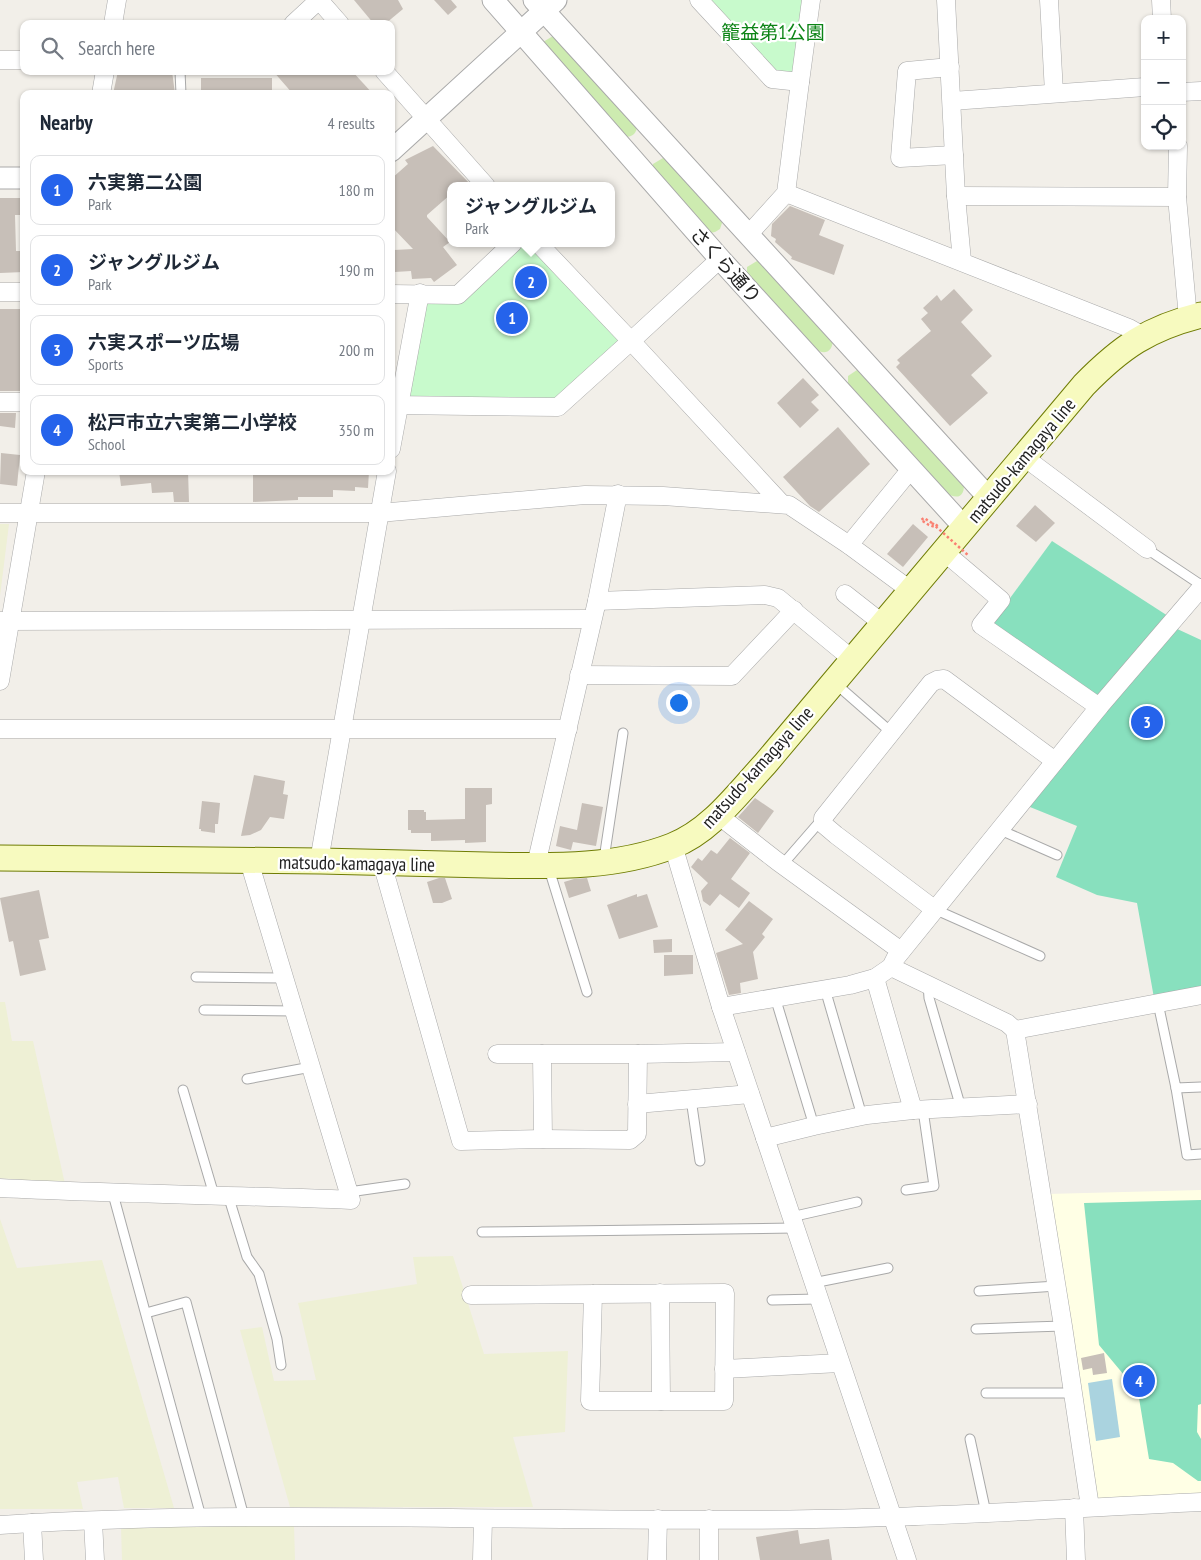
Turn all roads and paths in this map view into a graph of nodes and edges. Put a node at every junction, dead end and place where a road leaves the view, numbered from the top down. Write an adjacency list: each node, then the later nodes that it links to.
1 (117, 0): 11 (street)
2 (319, 0): 12 (street); 13 (street)
3 (493, 0): 14 (street, さくら通り)
4 (700, 0): 21 (street)
5 (811, 0): 21 (street)
6 (946, 0): 17 (street)
7 (1049, 0): 27 (street)
8 (1161, 0): 10 (street)
9 (545, 4): 14 (street); 39 (street, さくら通り)
10 (1162, 15)
11 (114, 20)
12 (296, 20)
13 (336, 20)
14 (522, 32): 29 (street); 42 (street, さくら通り)
15 (0, 60): 16 (street)
16 (20, 60)
17 (950, 67): 28 (street); 32 (street)
18 (104, 75): 23 (street)
19 (180, 75): 24 (lane)
20 (388, 75): 29 (street)
21 (800, 82): 36 (street)
22 (1141, 87): 27 (street)
23 (102, 90)
24 (181, 90)
25 (1201, 91): 26 (street)
26 (1186, 92)
27 (1054, 93): 28 (street)
28 (952, 102): 32 (street)
29 (427, 119): 30 (street); 35 (street)
30 (395, 147)
31 (1178, 150): 38 (street)
32 (954, 155): 37 (street)
33 (0, 178): 34 (street)
34 (20, 178)
35 (482, 182)
36 (786, 193): 39 (street); 43 (street)
37 (956, 196): 38 (street); 43 (street)
38 (1177, 197): 48 (street)
39 (749, 234): 59 (street, さくら通り)
40 (509, 247): 46 (street)
41 (542, 247): 50 (street)
42 (720, 259): 50 (street); 55 (street, さくら通り)
43 (962, 261): 49 (street)
44 (0, 292): 45 (street)
45 (20, 292)
46 (420, 293): 47 (street); 53 (street)
47 (395, 294)
48 (1194, 317): 49 (main road, matsudo-kamagaya line)
49 (1143, 336): 54 (main road, matsudo-kamagaya line)
50 (632, 342): 53 (street); 60 (street)
51 (0, 402): 52 (street)
52 (20, 402)
53 (395, 405)
54 (1024, 457): 59 (main road, matsudo-kamagaya line); 67 (street)
55 (911, 469): 65 (street, さくら通り); 66 (street)
56 (35, 475): 62 (street)
57 (386, 475): 63 (street)
58 (618, 494): 60 (street); 63 (street); 73 (street)
59 (989, 498): 65 (main road, matsudo-kamagaya line)
60 (782, 504): 66 (street)
61 (0, 513): 62 (street)
62 (29, 513): 63 (street); 76 (street)
63 (379, 513): 77 (street)
64 (935, 526): 69 (path, bridge)
65 (964, 527): 68 (main road, matsudo-kamagaya line)
66 (849, 545): 71 (street)
67 (1147, 549): 70 (lane)
68 (944, 551): 71 (main road, matsudo-kamagaya line); 83 (street)
69 (969, 556)
70 (1201, 588): 83 (street)
71 (910, 590): 78 (main road, matsudo-kamagaya line)
72 (845, 594): 78 (street)
73 (596, 601): 74 (street); 75 (street)
74 (794, 610): 79 (street); 80 (street)
75 (592, 619): 77 (street); 80 (street)
76 (5, 621): 77 (street); 81 (street)
77 (362, 621): 86 (street)
78 (882, 623): 79 (main road, matsudo-kamagaya line)
79 (852, 659): 82 (main road, matsudo-kamagaya line)
80 (579, 675): 85 (street)
81 (0, 681)
82 (833, 682): 88 (lane); 90 (main road, matsudo-kamagaya line)
83 (1099, 707): 89 (street)
84 (0, 729): 86 (street)
85 (568, 729): 86 (street); 101 (street)
86 (341, 730): 97 (street)
87 (623, 733): 98 (lane)
88 (892, 733): 89 (street); 91 (street)
89 (1055, 761): 92 (street)
90 (718, 815): 93 (main road, matsudo-kamagaya line); 100 (street)
91 (823, 818): 100 (lane); 102 (street)
92 (998, 829): 94 (lane); 102 (street)
93 (673, 845): 98 (main road, matsudo-kamagaya line); 115 (street)
94 (1057, 855)
95 (0, 858): 96 (main road, matsudo-kamagaya line)
96 (249, 861): 97 (main road, matsudo-kamagaya line); 107 (street)
97 (319, 861): 99 (main road, matsudo-kamagaya line)
98 (603, 862): 101 (main road, matsudo-kamagaya line)
99 (382, 863): 101 (main road, matsudo-kamagaya line); 137 (street)
100 (782, 864): 103 (street)
101 (542, 866): 111 (lane)
102 (934, 909): 103 (street); 104 (lane)
103 (901, 951): 105 (street)
104 (1040, 956)
105 (891, 967): 108 (street); 109 (street)
106 (196, 977): 107 (lane)
107 (284, 978): 117 (street)
108 (875, 978): 110 (street); 133 (street)
109 (928, 984): 118 (street); 132 (lane)
110 (825, 989): 113 (street); 134 (lane)
111 (586, 992)
112 (1201, 995): 114 (street)
113 (775, 997): 115 (street); 135 (lane)
114 (1158, 1003): 118 (street); 126 (lane)
115 (722, 1007): 119 (street)
116 (204, 1010): 117 (lane)
117 (294, 1011): 123 (street)
118 (1015, 1030): 131 (street)
119 (736, 1052): 122 (street); 128 (street)
120 (497, 1054): 121 (street)
121 (542, 1054): 122 (street); 137 (street)
122 (638, 1054): 130 (street)
123 (311, 1067): 124 (lane); 143 (street)
124 (247, 1079)
125 (1201, 1087): 126 (lane)
126 (1176, 1088): 138 (lane)
127 (183, 1090): 145 (lane)
128 (750, 1094): 129 (street); 136 (street)
129 (691, 1099): 130 (street); 139 (lane)
130 (638, 1104): 137 (street)
131 (1028, 1104): 132 (street); 150 (street)
132 (962, 1108): 133 (street)
133 (918, 1110): 134 (street); 142 (lane)
134 (862, 1116): 135 (street)
135 (814, 1126): 136 (street)
136 (765, 1138): 147 (street)
137 (543, 1139)
138 (1201, 1154)
139 (700, 1161)
140 (405, 1184): 143 (lane)
141 (0, 1188): 144 (street)
142 (906, 1190)
143 (348, 1192): 145 (street)
144 (113, 1194): 145 (street); 157 (lane)
145 (221, 1195): 161 (lane)
146 (857, 1202): 147 (lane)
147 (793, 1222): 148 (lane); 151 (street)
148 (482, 1232)
149 (888, 1268): 151 (lane)
150 (1057, 1286): 152 (lane); 158 (street)
151 (816, 1291): 156 (lane); 160 (street)
152 (979, 1291)
153 (660, 1293): 154 (street); 162 (street); 165 (street)
154 (593, 1294): 155 (street); 165 (street)
155 (471, 1295)
156 (772, 1300)
157 (146, 1314): 170 (lane); 171 (lane)
158 (1063, 1326): 159 (lane); 164 (street)
159 (976, 1329)
160 (840, 1363): 162 (street); 172 (street)
161 (281, 1365)
162 (724, 1369): 165 (street)
163 (986, 1393): 164 (lane)
164 (1073, 1393): 168 (street)
165 (661, 1401)
166 (970, 1439): 169 (lane)
167 (1201, 1502): 168 (street)
168 (1082, 1508): 169 (street); 185 (street)
169 (986, 1512): 172 (street)
170 (201, 1517): 171 (street); 176 (street)
171 (244, 1517): 173 (street)
172 (892, 1517): 175 (street); 184 (street)
173 (483, 1519): 174 (street); 181 (street)
174 (658, 1519): 175 (street); 182 (street)
175 (709, 1519): 183 (street)
176 (93, 1521): 177 (street); 180 (street)
177 (32, 1523): 178 (street); 179 (street)
178 (0, 1525)
179 (34, 1560)
180 (95, 1560)
181 (482, 1560)
182 (658, 1560)
183 (709, 1560)
184 (906, 1560)
185 (1076, 1560)

